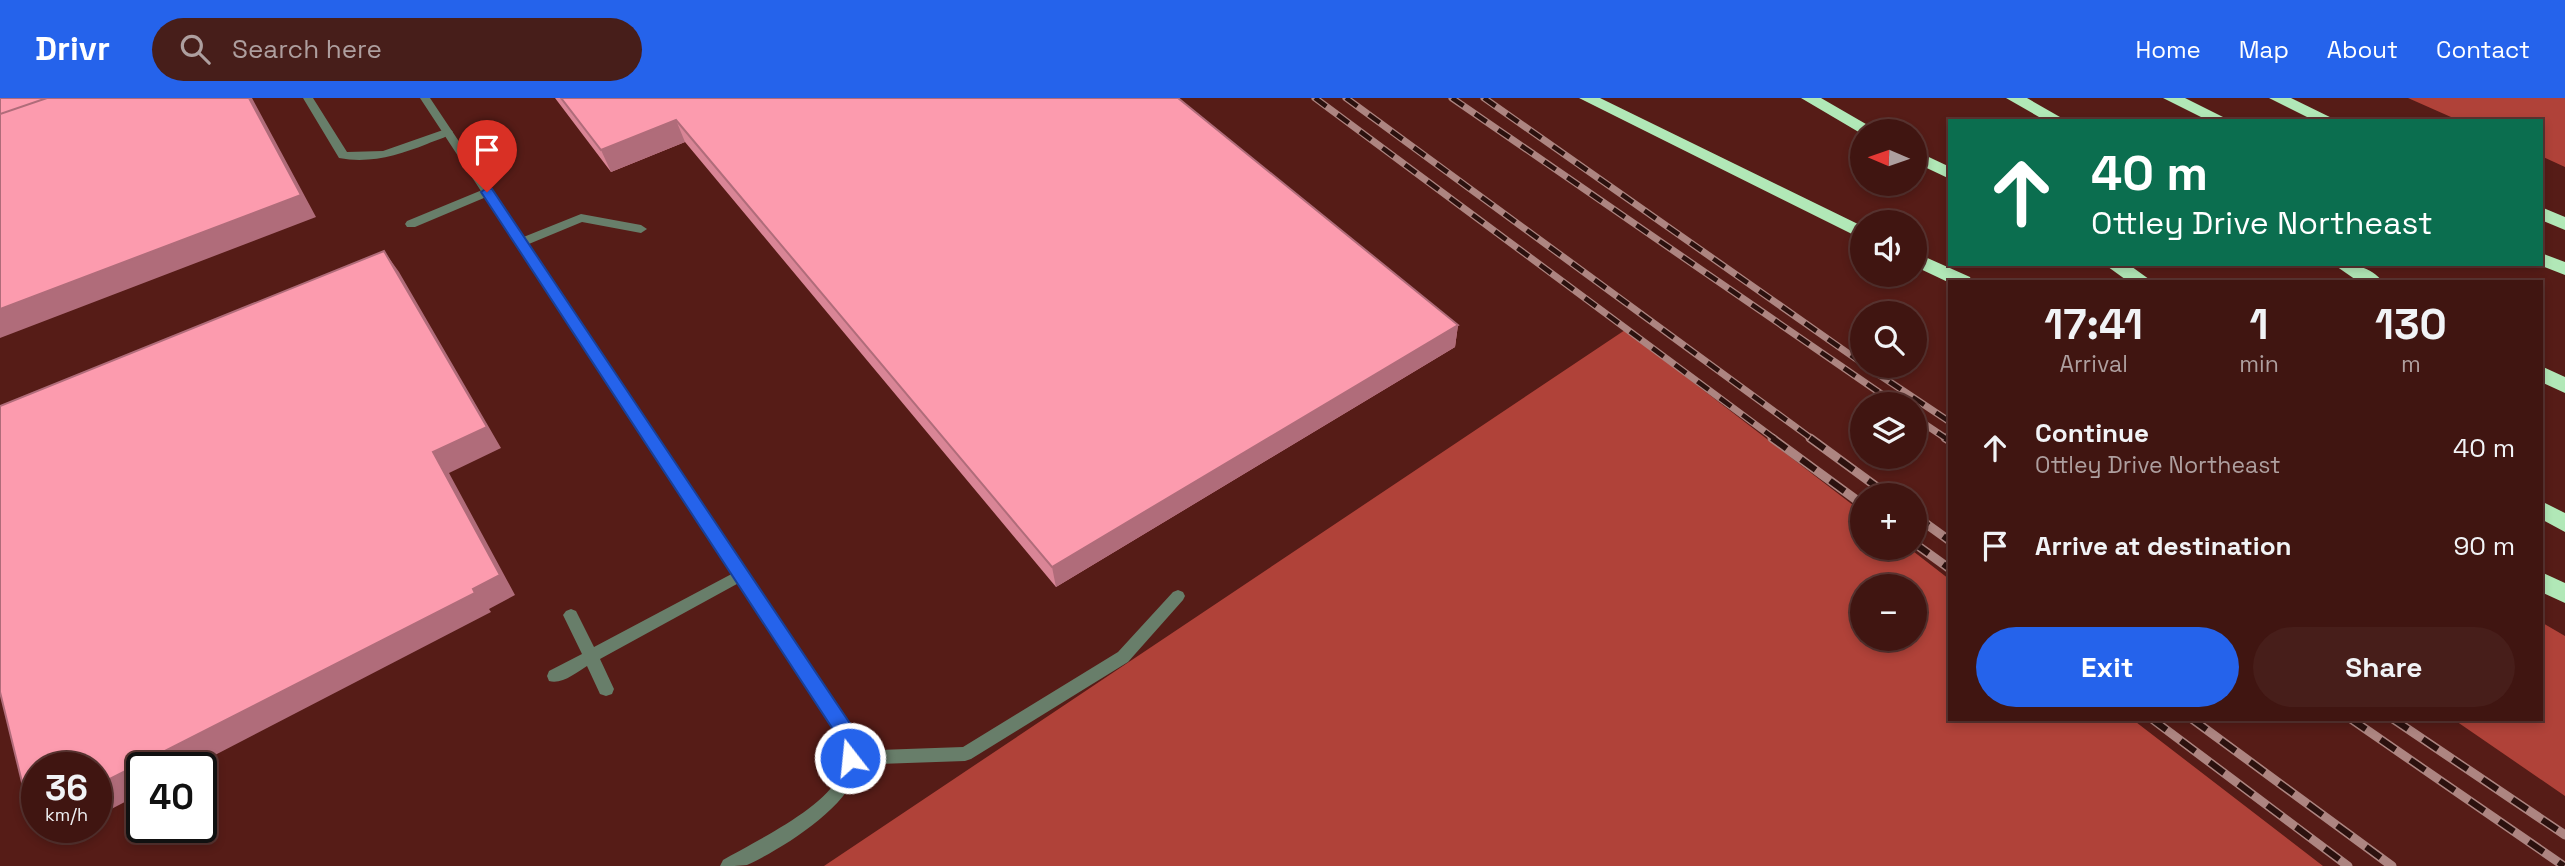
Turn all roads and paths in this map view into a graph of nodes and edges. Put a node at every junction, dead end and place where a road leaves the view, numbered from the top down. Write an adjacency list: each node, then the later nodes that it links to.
1 (308, 98): 12 (street)
2 (425, 98): 12 (street)
3 (1587, 98): 19 (highway)
4 (1809, 98): 11 (highway)
5 (2014, 98): 8 (highway)
6 (2171, 98): 9 (highway)
7 (2277, 98): 10 (highway)
8 (2055, 119)
9 (2218, 119)
10 (2324, 119)
11 (1850, 120)
12 (447, 132): 15 (street)
13 (1927, 162): 14 (highway)
14 (1948, 173)
15 (487, 192): 17 (street); 21 (street)
16 (2543, 214): 18 (highway)
17 (411, 224)
18 (2565, 224)
19 (1850, 227)
20 (641, 229): 21 (street)
21 (520, 243): 34 (street)
22 (2543, 260): 26 (highway)
23 (1927, 264): 27 (highway)
24 (2116, 266): 28 (highway)
25 (2346, 266): 29 (highway)
26 (2565, 269)
27 (1959, 280)
28 (2141, 280)
29 (2370, 280)
30 (2543, 374): 31 (highway)
31 (2565, 386)
32 (2543, 510): 33 (highway)
33 (2565, 523)
34 (741, 575): 39 (street); 42 (street)
35 (2543, 582): 36 (highway)
36 (2565, 594)
37 (1178, 596): 42 (street)
38 (571, 615): 39 (street)
39 (591, 657): 40 (street); 41 (street)
40 (555, 676)
41 (606, 689)
42 (850, 758): 43 (street)
43 (729, 866)

